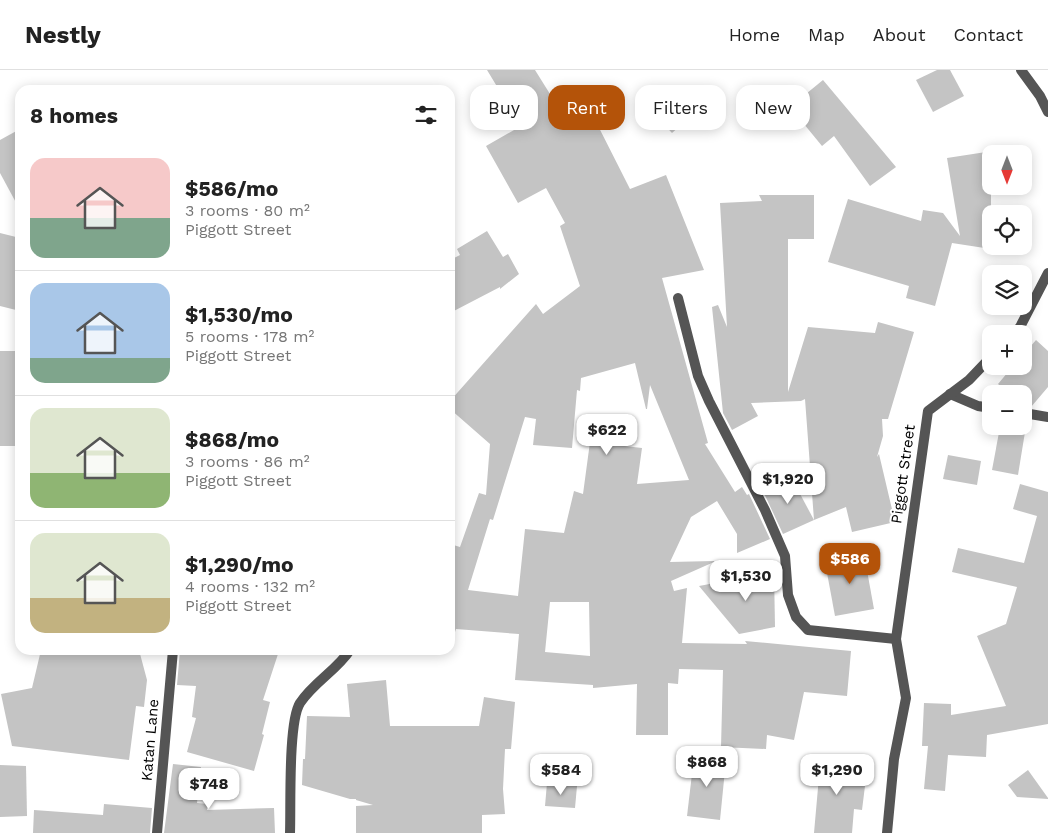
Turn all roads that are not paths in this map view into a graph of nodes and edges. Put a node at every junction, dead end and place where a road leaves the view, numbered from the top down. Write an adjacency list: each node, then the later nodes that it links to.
1 (1021, 70): 2 (street)
2 (1048, 112)
3 (1048, 273): 5 (street)
4 (678, 298): 11 (street)
5 (1021, 325)
6 (982, 366): 7 (street, Piggott Street)
7 (950, 394): 8 (street); 11 (street, Piggott Street)
8 (982, 407)
9 (1032, 414): 10 (street)
10 (1048, 417)
11 (896, 639): 16 (street, Piggott Street)
12 (173, 655): 14 (street, Katan Lane)
13 (345, 655): 15 (street)
14 (157, 833)
15 (290, 833)
16 (887, 833)

